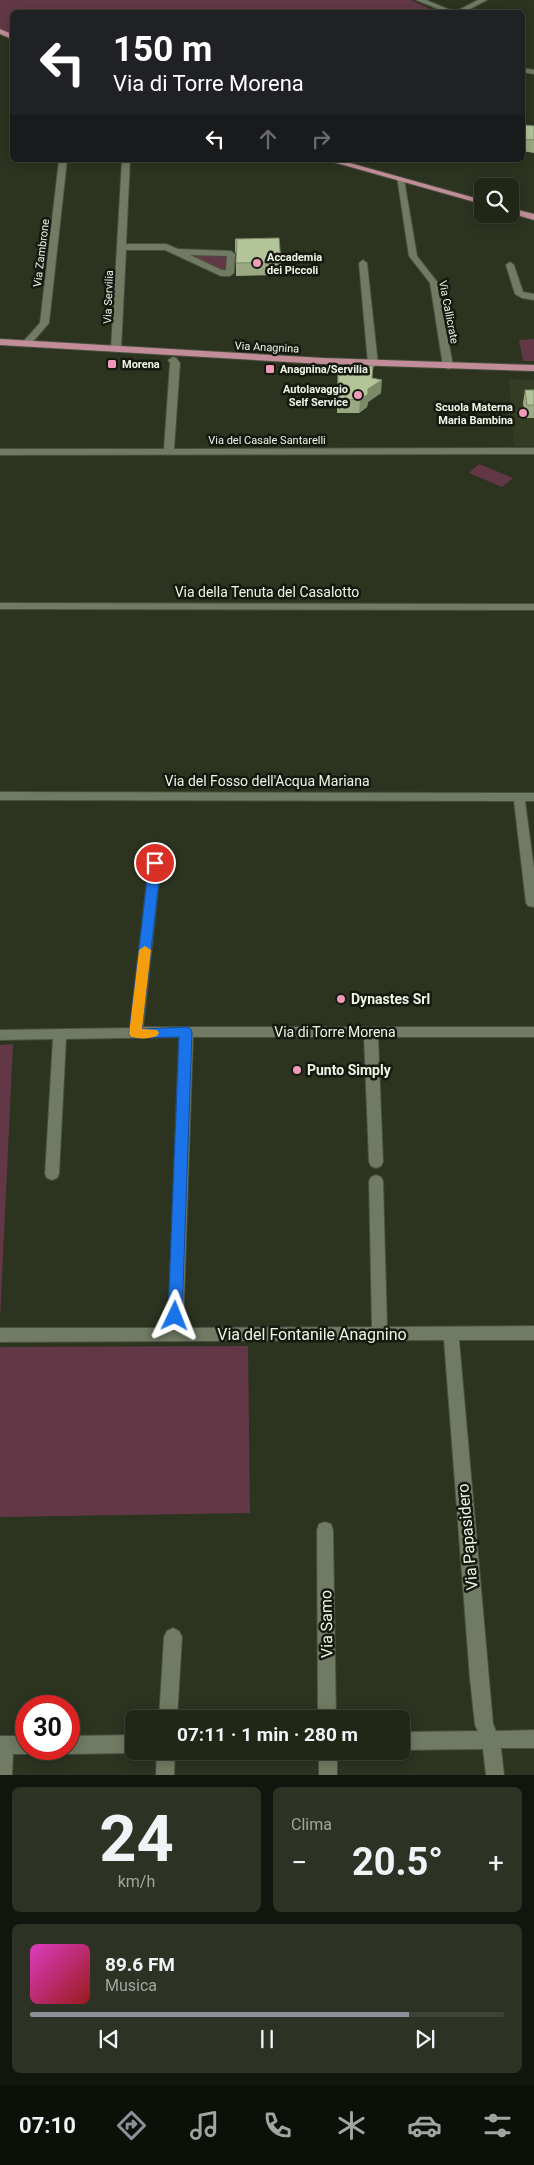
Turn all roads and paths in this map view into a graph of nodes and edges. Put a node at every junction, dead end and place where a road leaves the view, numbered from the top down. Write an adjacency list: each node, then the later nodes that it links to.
1 (420, 0): 3 (street)
2 (483, 0): 4 (street)
3 (446, 10)
4 (462, 10)
5 (63, 162): 18 (street, Via Zambrone)
6 (126, 162): 12 (street, Via Servilia)
7 (337, 162): 8 (main road)
8 (400, 179): 9 (main road); 23 (street, Via Callicrate)
9 (474, 200)
10 (519, 213): 11 (main road)
11 (534, 217)
12 (121, 247): 13 (street); 20 (street, Via Servilia)
13 (178, 252): 13 (street)
14 (363, 263): 22 (street)
15 (510, 265): 16 (street)
16 (534, 297)
17 (0, 342): 18 (main road, Via Anagnina)
18 (27, 343): 20 (main road, Via Anagnina)
19 (0, 349): 21 (main road, Via Anagnina)
20 (116, 349): 22 (main road, Via Anagnina)
21 (173, 360): 25 (main road, Via Anagnina); 28 (street)
22 (373, 364): 23 (main road, Via Anagnina)
23 (448, 366): 24 (main road, Via Anagnina)
24 (534, 368)
25 (534, 374)
26 (534, 451): 28 (street, Via del Casale Santarelli)
27 (0, 452): 28 (street, Via del Casale Santarelli)
28 (169, 453)
29 (0, 606): 30 (street, Via della Tenuta del Casalotto)
30 (534, 607)
31 (0, 796): 32 (street, Via del Fosso dell'Acqua Mariana)
32 (519, 797): 33 (street, Via del Fosso dell'Acqua Mariana); 35 (street)
33 (534, 797)
34 (155, 863): 39 (street)
35 (532, 903)
36 (186, 1032): 37 (street, Via di Torre Morena); 39 (street, Via di Torre Morena); 49 (street)
37 (371, 1032): 38 (street, Via di Torre Morena); 42 (street)
38 (534, 1032)
39 (136, 1034): 41 (street, Via di Torre Morena)
40 (0, 1035): 41 (street, Via di Torre Morena)
41 (60, 1035): 43 (street)
42 (376, 1162)
43 (52, 1174)
44 (376, 1181): 47 (street)
45 (451, 1333): 46 (street, Via del Fontanile Anagnino); 47 (street, Via del Fontanile Anagnino); 54 (street, Via Papasidero)
46 (534, 1333)
47 (380, 1334): 49 (street, Via del Fontanile Anagnino)
48 (0, 1335): 49 (street, Via del Fontanile Anagnino)
49 (175, 1335)
50 (325, 1530): 53 (street, Via Samo)
51 (173, 1637): 52 (street)
52 (169, 1710)
53 (327, 1710)
54 (491, 1739): 55 (street); 56 (street); 65 (street, Via Papasidero)
55 (534, 1739)
56 (410, 1741)
57 (125, 1744): 59 (street)
58 (3, 1745): 62 (street)
59 (80, 1745)
60 (166, 1760): 63 (street)
61 (328, 1760): 64 (street)
62 (3, 1775)
63 (165, 1775)
64 (328, 1775)
65 (495, 1775)

